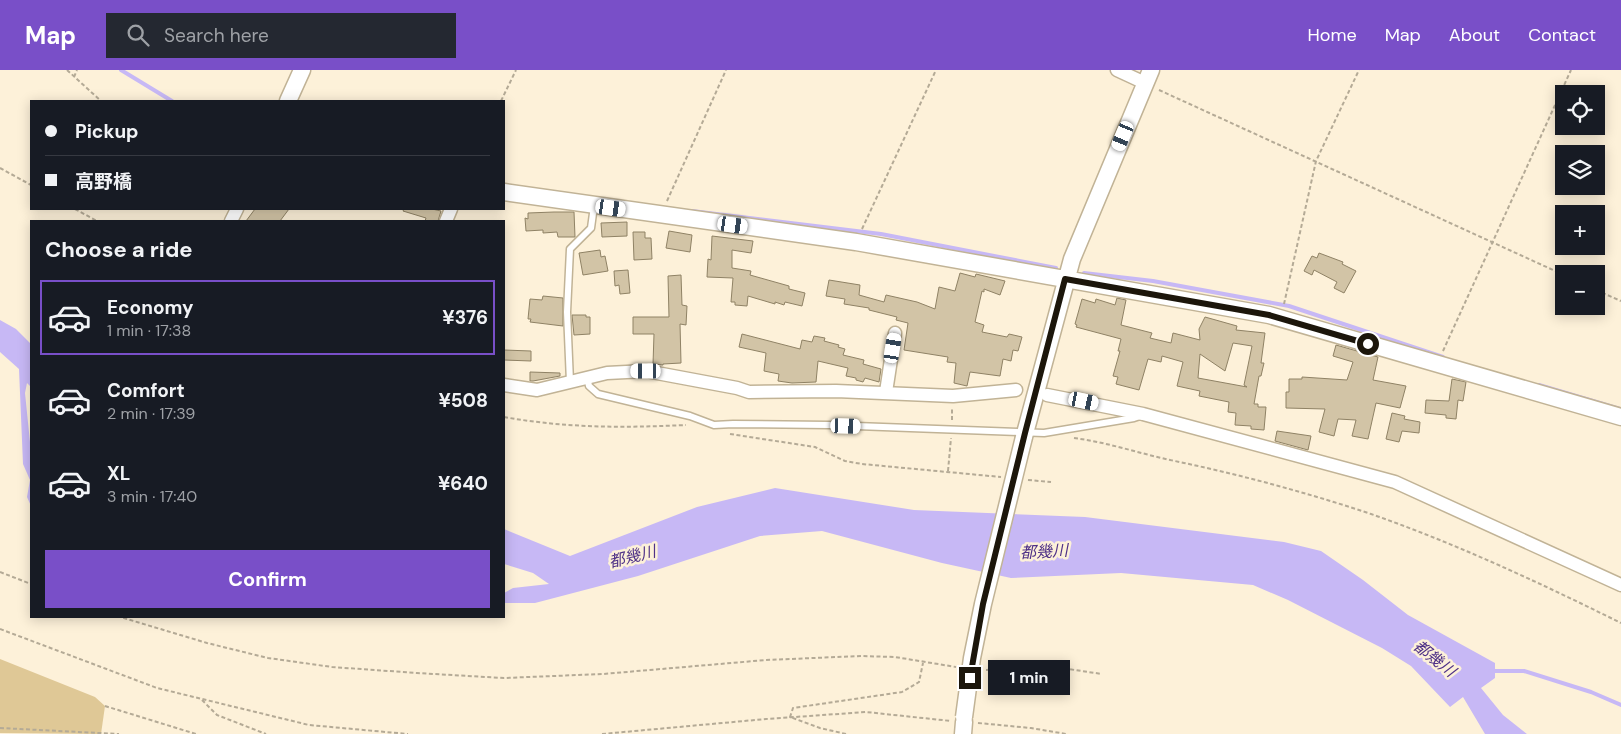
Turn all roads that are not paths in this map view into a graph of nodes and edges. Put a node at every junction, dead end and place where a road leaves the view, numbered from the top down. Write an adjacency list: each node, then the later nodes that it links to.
1 (302, 70): 4 (street)
2 (1117, 70): 3 (street)
3 (1148, 76): 7 (street)
4 (288, 100)
5 (505, 192): 6 (street)
6 (594, 205): 7 (street); 10 (lane)
7 (1065, 279): 16 (street); 17 (street)
8 (895, 333): 13 (street)
9 (587, 378): 10 (street); 13 (street); 17 (lane)
10 (570, 382): 11 (street)
11 (505, 385)
12 (1016, 390): 13 (street)
13 (886, 392)
14 (1047, 395): 15 (street)
15 (1144, 414): 17 (lane); 18 (street)
16 (1621, 417)
17 (1024, 435): 19 (street, bridge)
18 (1621, 585)
19 (963, 723)

